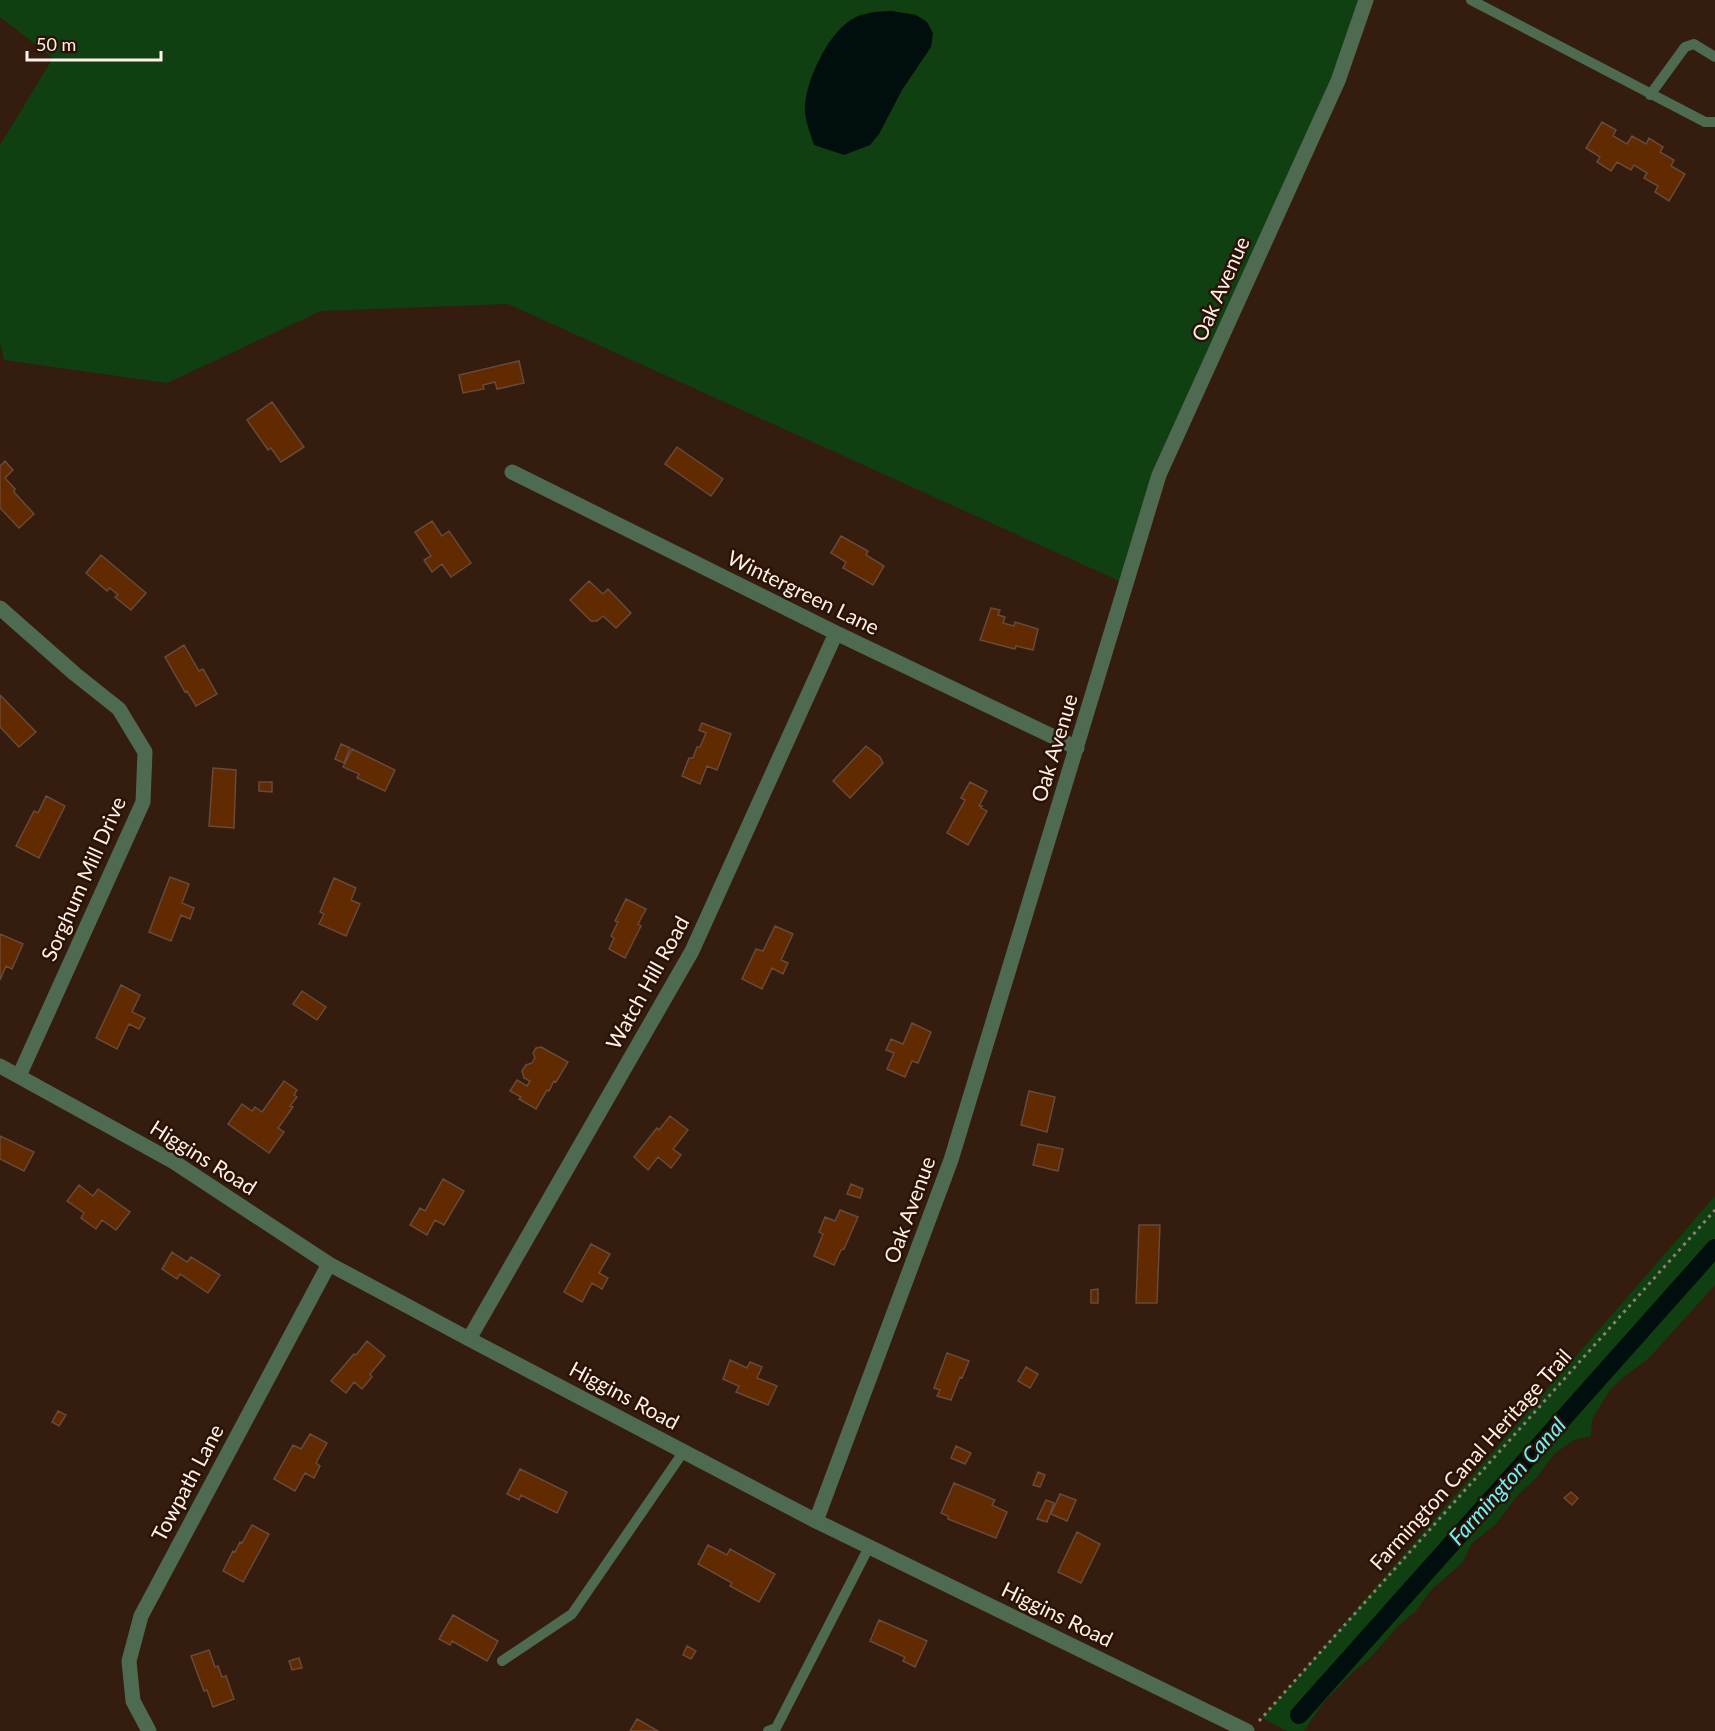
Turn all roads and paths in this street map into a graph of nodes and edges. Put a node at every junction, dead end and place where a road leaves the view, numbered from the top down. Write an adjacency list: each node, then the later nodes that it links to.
1 (1366, 0): 9 (street, Oak Avenue)
2 (1471, 0): 4 (lane)
3 (1715, 57): 4 (lane)
4 (1650, 95): 5 (lane)
5 (1715, 122)
6 (512, 472): 8 (street, Wintergreen Lane)
7 (0, 608): 11 (street, Sorghum Mill Drive)
8 (836, 633): 9 (street, Wintergreen Lane); 14 (street, Watch Hill Road)
9 (1077, 748): 16 (street, Oak Avenue)
10 (0, 1066): 11 (street, Higgins Road)
11 (19, 1076): 13 (street, Higgins Road)
12 (1715, 1210): 19 (path, Farmington Canal Heritage Trail)
13 (329, 1263): 14 (street, Higgins Road); 20 (street, Towpath Lane)
14 (468, 1339): 15 (street, Higgins Road)
15 (684, 1451): 16 (street, Higgins Road); 18 (lane)
16 (816, 1521): 17 (street, Higgins Road)
17 (869, 1547): 19 (street, Higgins Road); 21 (lane)
18 (502, 1661)
19 (1251, 1728)
20 (149, 1731)
21 (768, 1731)

